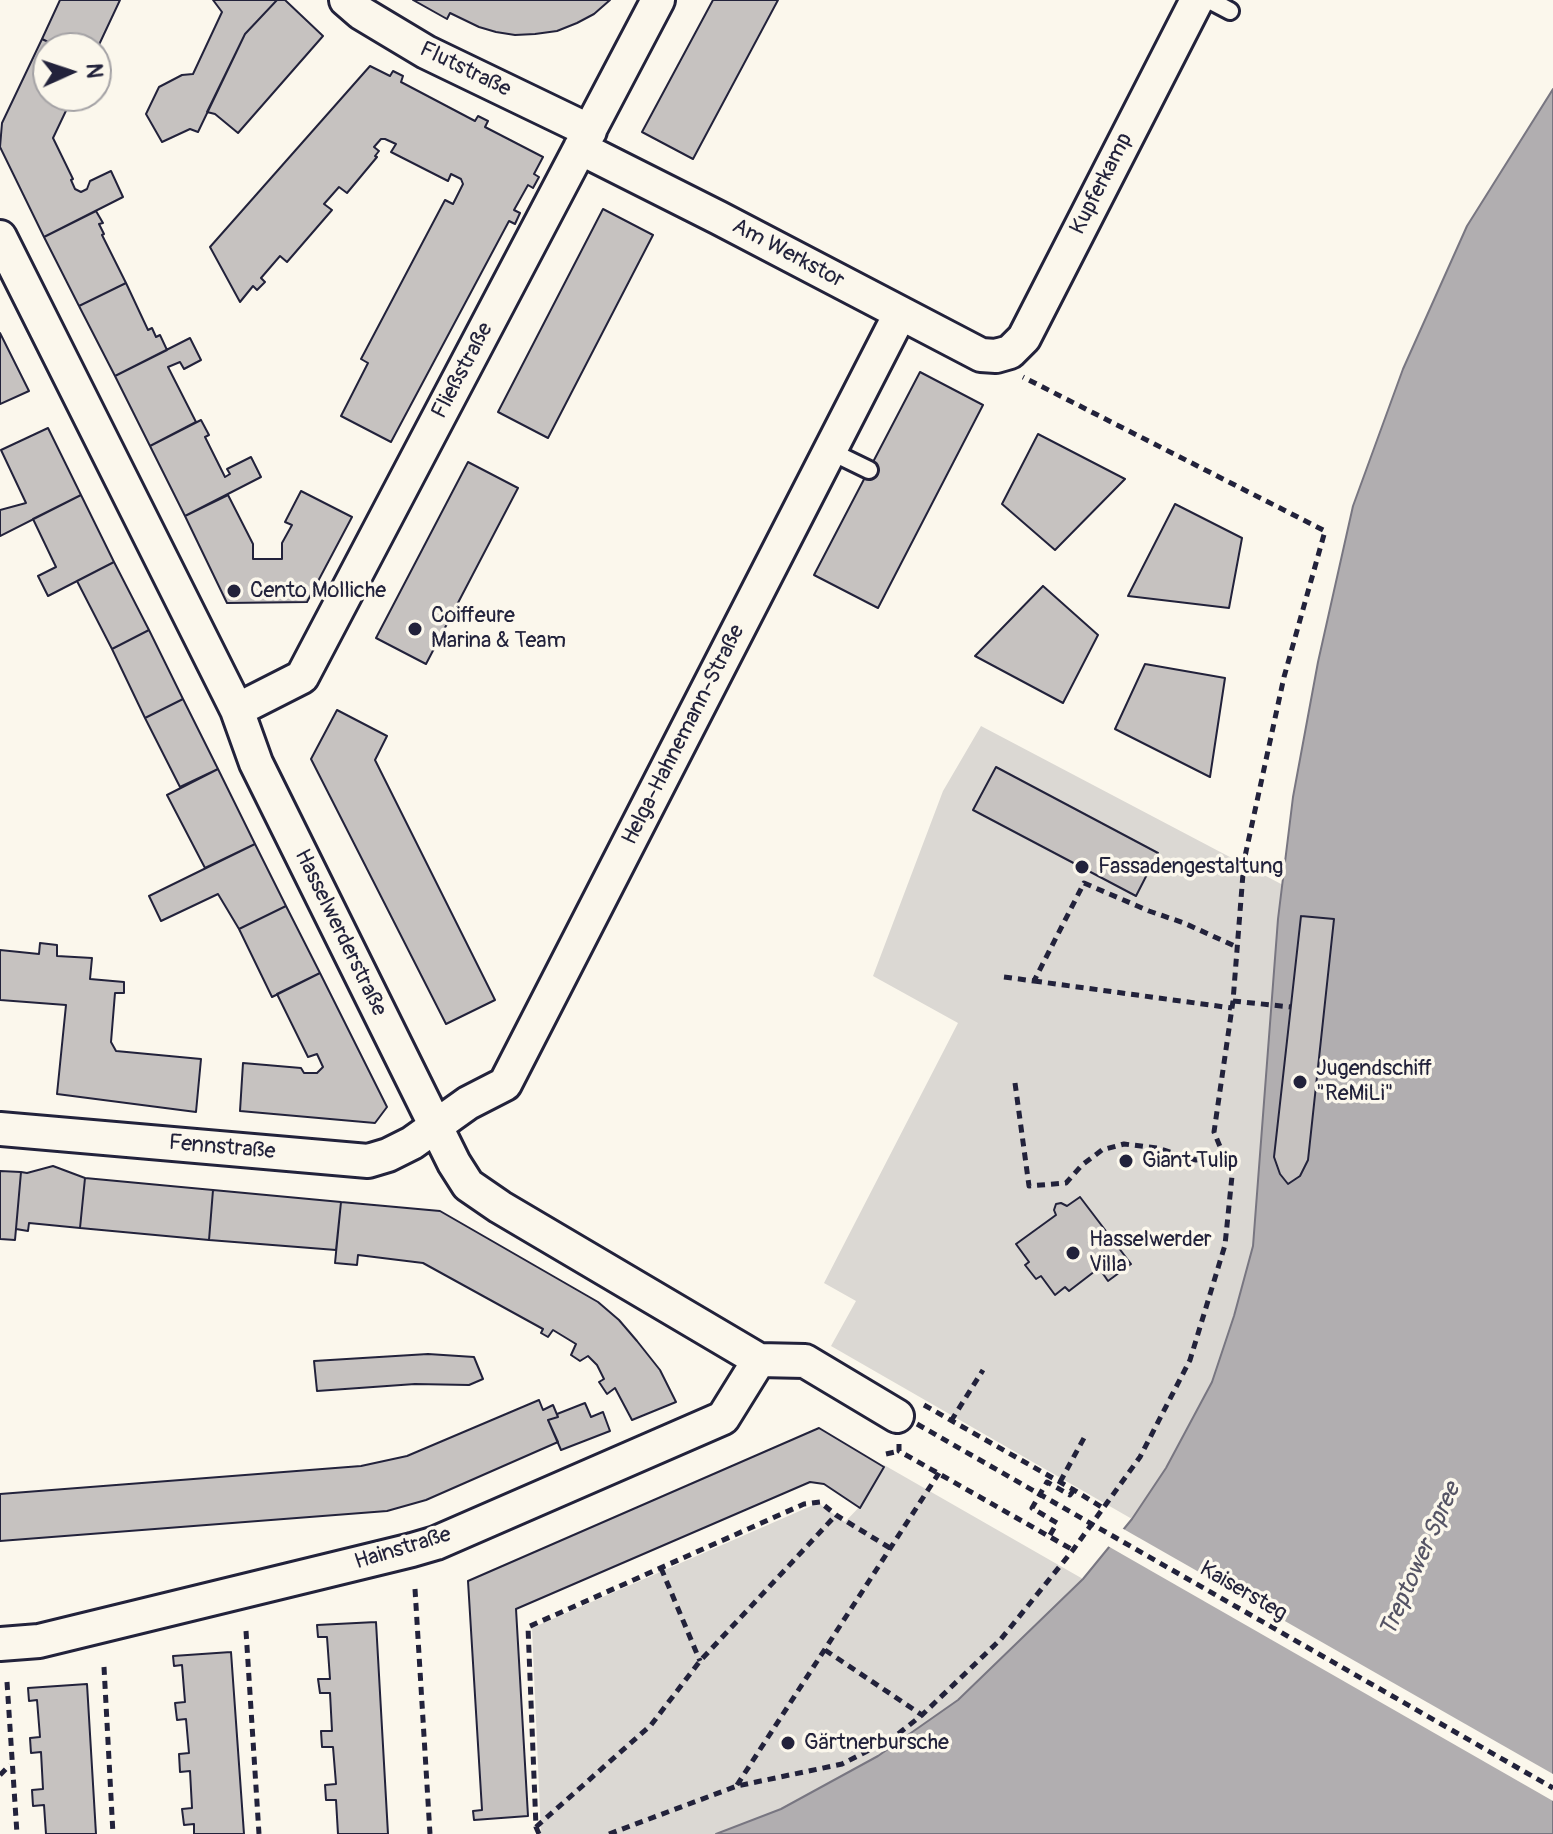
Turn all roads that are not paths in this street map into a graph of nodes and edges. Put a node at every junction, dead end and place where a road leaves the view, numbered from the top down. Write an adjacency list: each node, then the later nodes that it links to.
1 (346, 0): 6 (street, Flutstraße)
2 (658, 0): 6 (street, Fließstraße)
3 (1197, 0): 9 (street, Kupferkamp)
4 (1209, 0): 5 (lane)
5 (1230, 11)
6 (585, 139): 8 (street, Am Werkstor); 12 (street, Fließstraße)
7 (0, 237): 12 (street, Hasselwerderstraße)
8 (900, 314): 9 (street, Am Werkstor); 10 (street, Helga-Hahnemann-Straße)
9 (996, 356)
10 (830, 451): 11 (lane); 13 (street, Helga-Hahnemann-Straße)
11 (869, 470)
12 (237, 710): 13 (street, Hasselwerderstraße)
13 (436, 1125): 14 (street, Fennstraße); 15 (street, Hasselwerderstraße)
14 (0, 1129)
15 (759, 1360): 16 (street, Hasselwerderstraße); 17 (street, Hainstraße)
16 (907, 1420)
17 (0, 1644)

